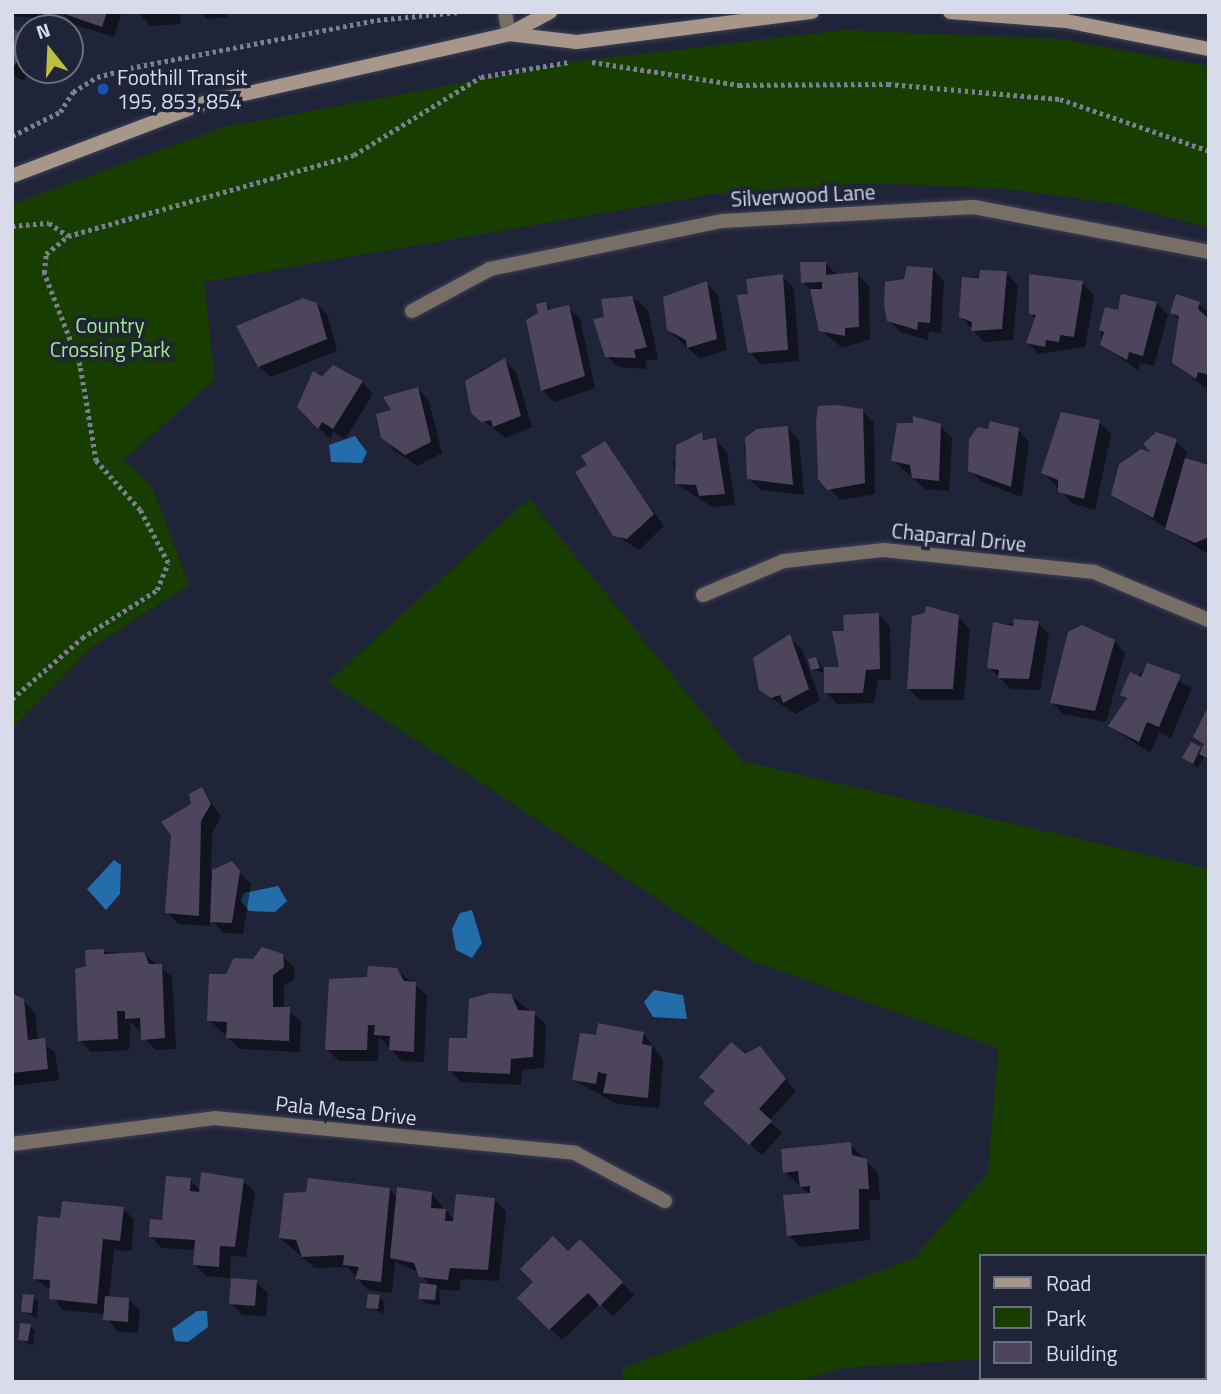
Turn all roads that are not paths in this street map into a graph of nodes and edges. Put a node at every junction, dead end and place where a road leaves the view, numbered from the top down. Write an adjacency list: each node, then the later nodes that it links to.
1 (505, 12): 5 (street)
2 (550, 12): 5 (main road)
3 (812, 12): 5 (main road)
4 (950, 12): 6 (main road)
5 (509, 34): 7 (main road)
6 (1209, 48)
7 (12, 176)
8 (1209, 252): 9 (street, Silverwood Lane)
9 (412, 311)
10 (703, 595): 11 (street, Chaparral Drive)
11 (1209, 621)
12 (12, 1143): 13 (street, Pala Mesa Drive)
13 (665, 1201)

